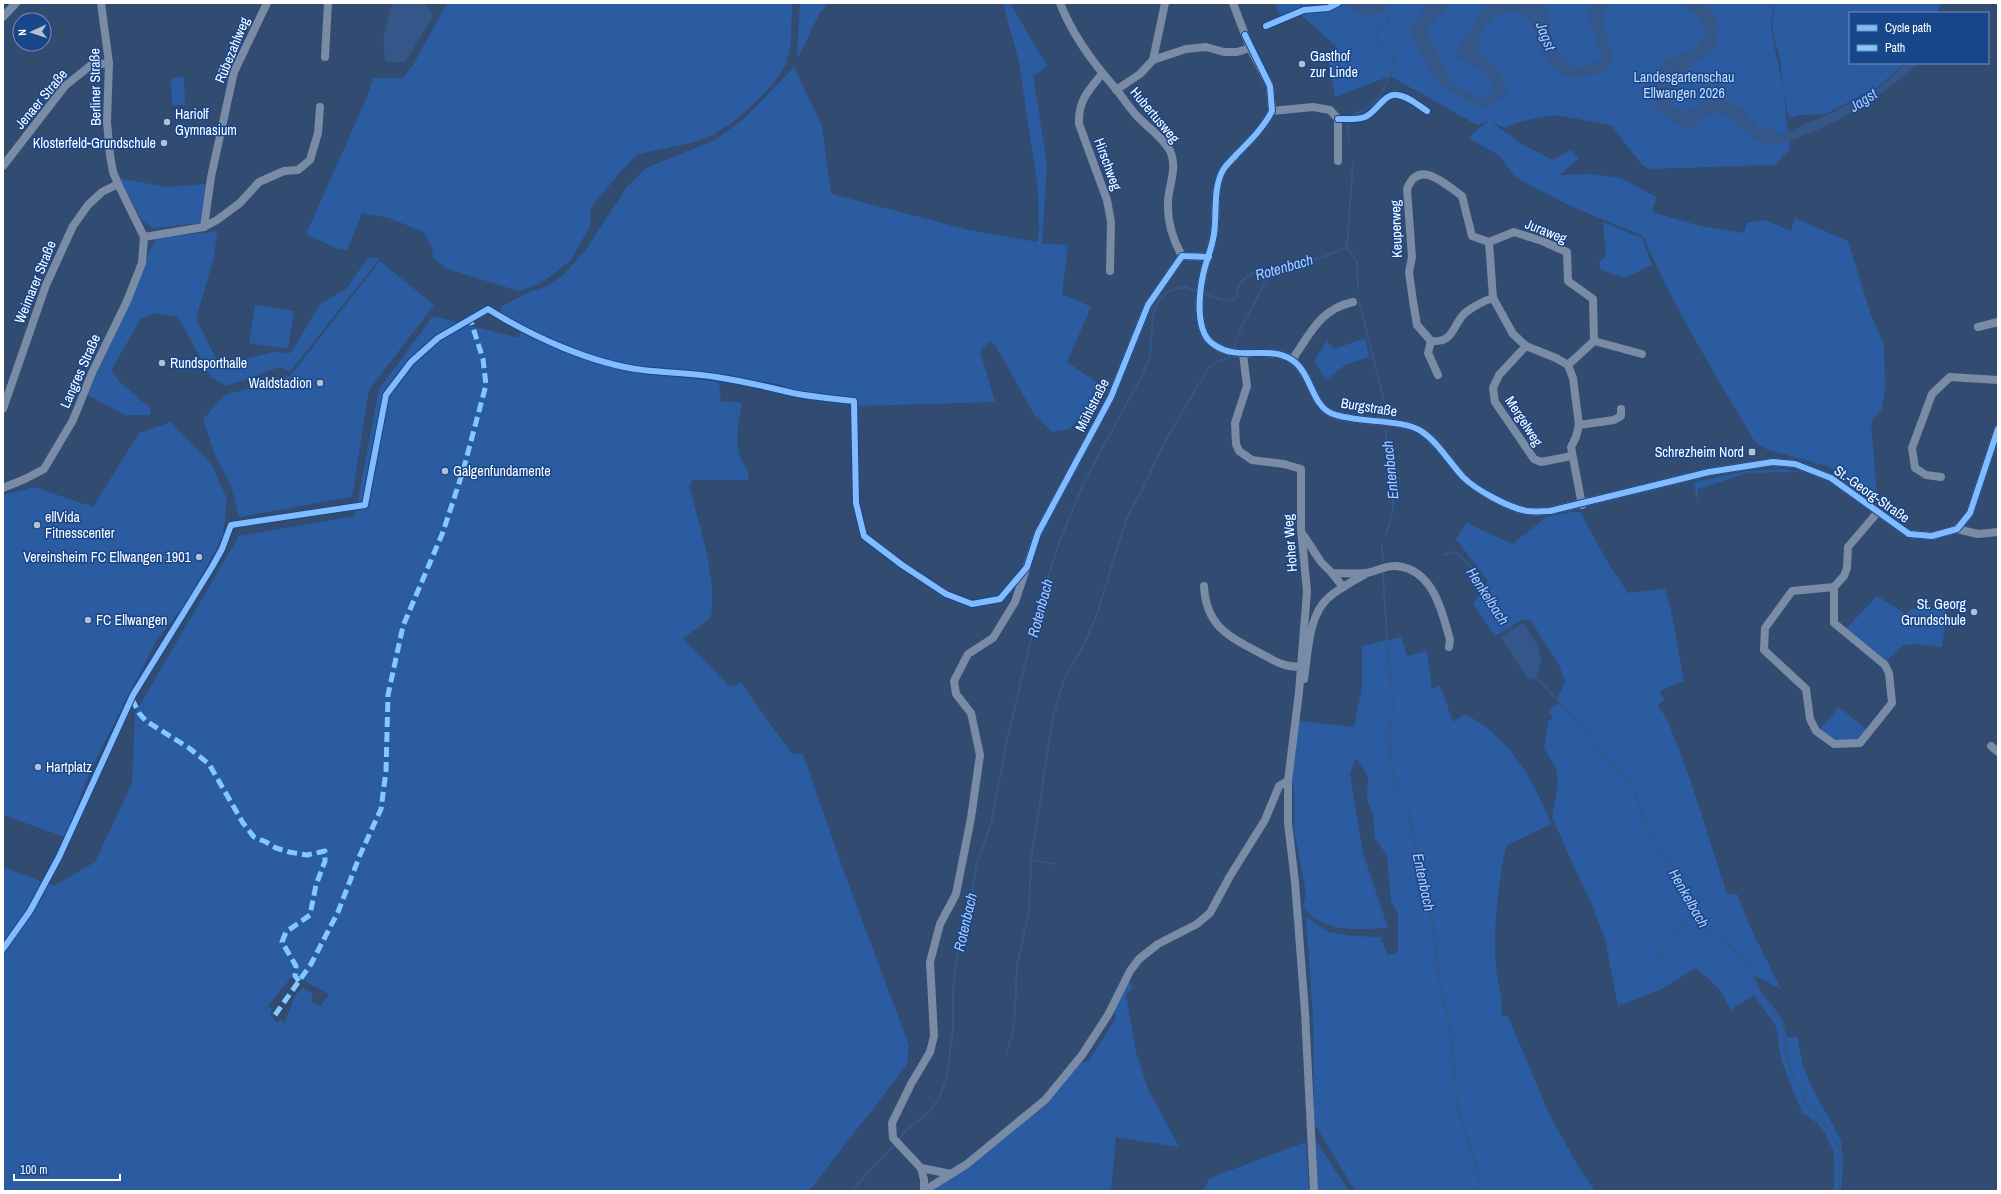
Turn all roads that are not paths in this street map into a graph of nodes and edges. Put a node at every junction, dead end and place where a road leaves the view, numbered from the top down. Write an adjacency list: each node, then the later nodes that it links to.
1 (16, 3): 8 (street)
2 (101, 3): 12 (street, Berliner Straße)
3 (267, 3): 20 (street, Rübezahlweg)
4 (328, 3): 10 (street)
5 (1060, 3): 13 (street, Hubertusweg)
6 (1165, 3): 11 (street)
7 (1233, 3): 9 (street)
8 (3, 17)
9 (1250, 48): 11 (street); 16 (street)
10 (325, 57)
11 (1153, 60): 14 (street)
12 (109, 63): 18 (street, Jenaer Straße); 19 (street, Berliner Straße)
13 (1102, 74): 14 (street, Hubertusweg); 25 (street, Hirschweg)
14 (1116, 90): 23 (street, Hubertusweg)
15 (320, 108): 20 (street)
16 (1272, 111): 17 (street); 24 (street)
17 (1338, 161)
18 (3, 166)
19 (118, 184): 21 (street, Berliner Straße); 39 (street, Weimarer Straße)
20 (204, 227): 21 (street)
21 (144, 237): 45 (street, Langres Straße)
22 (1489, 242): 26 (street); 30 (street, Keuperweg); 31 (street, Juraweg)
23 (1182, 256): 24 (street); 63 (street, Mühlstraße)
24 (1209, 257): 33 (street)
25 (1110, 271)
26 (1493, 298): 30 (street); 32 (street)
27 (1353, 302): 35 (street)
28 (1998, 322): 29 (street)
29 (1978, 328)
30 (1431, 341): 37 (street)
31 (1594, 341): 34 (street); 36 (street)
32 (1526, 346): 36 (street); 43 (street, Mergelweg)
33 (1239, 354): 35 (street); 49 (street, Hoher Weg)
34 (1642, 354)
35 (1292, 360): 47 (street, Burgstraße)
36 (1568, 365): 41 (street)
37 (1438, 375)
38 (1998, 380): 44 (street)
39 (3, 408)
40 (1621, 409): 41 (street)
41 (1579, 425): 43 (street)
42 (1998, 430): 50 (street)
43 (1572, 456): 46 (street)
44 (1941, 477)
45 (3, 488)
46 (1582, 505): 47 (street, St.-Georg-Straße); 48 (street, St.-Georg-Straße)
47 (1550, 511)
48 (1877, 513): 50 (street, St.-Georg-Straße); 56 (street)
49 (1301, 529): 52 (street); 58 (street, Hoher Weg)
50 (1958, 529): 51 (street)
51 (1998, 532)
52 (1332, 573): 53 (street); 55 (street)
53 (1368, 573): 55 (street); 57 (street)
54 (1204, 586): 58 (street)
55 (1343, 587): 59 (street)
56 (1834, 588): 56 (street)
57 (1449, 647)
58 (1300, 667): 59 (street, Hoher Weg)
59 (1299, 692): 62 (street, Hoher Weg)
60 (1991, 746): 61 (street)
61 (1998, 752)
62 (1288, 780): 64 (street); 66 (street, Hoher Weg)
63 (921, 1168): 64 (street); 65 (street)
64 (951, 1174): 65 (street)
65 (924, 1191)
66 (1314, 1191)

